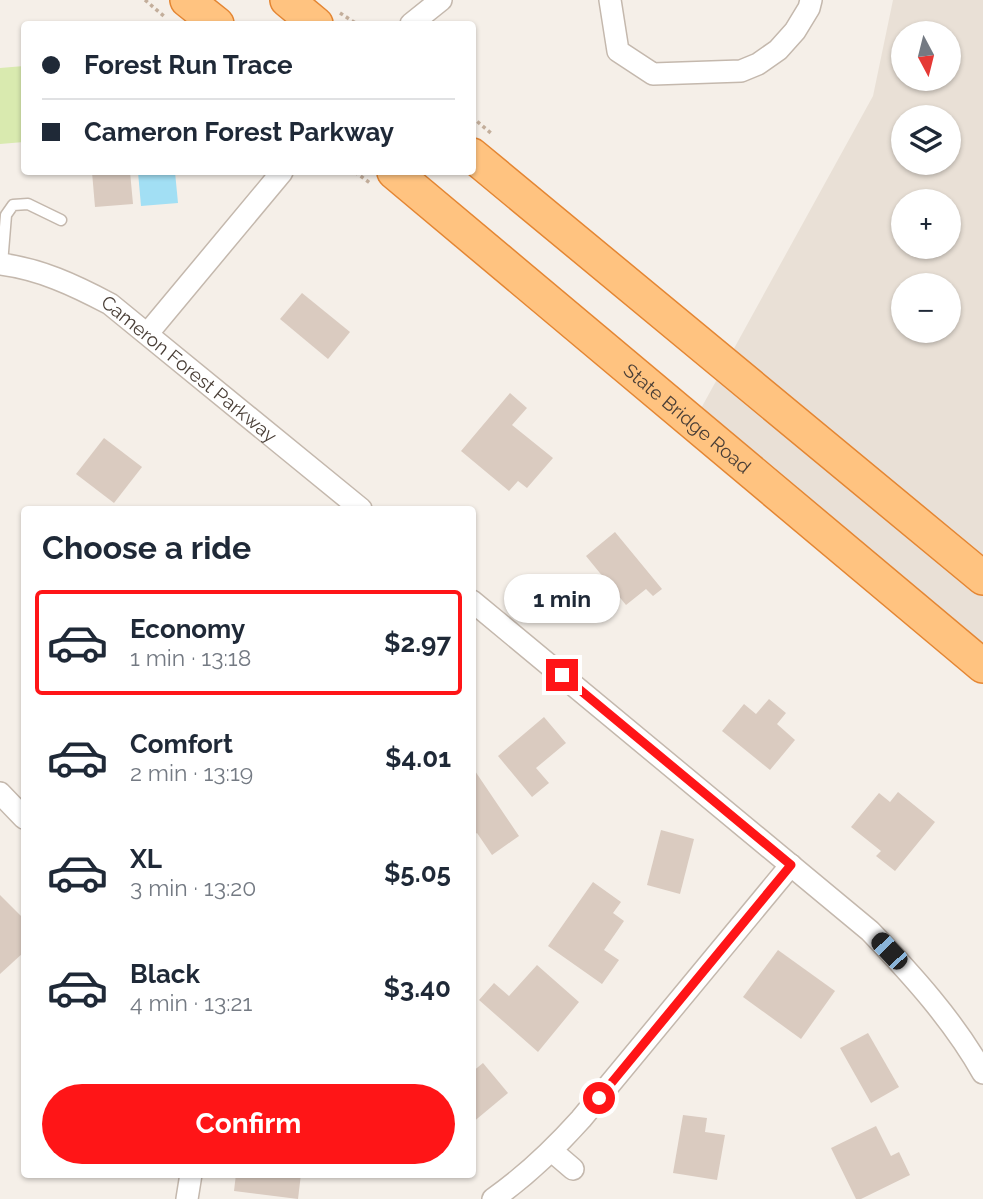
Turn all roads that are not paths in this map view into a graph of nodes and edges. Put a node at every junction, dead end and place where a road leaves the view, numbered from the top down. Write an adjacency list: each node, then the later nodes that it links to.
1 (187, 0): 6 (highway)
2 (287, 0): 7 (highway)
3 (441, 0): 8 (street)
4 (610, 0): 5 (street)
5 (811, 0)
6 (213, 21)
7 (312, 21)
8 (415, 21)
9 (476, 138): 13 (highway)
10 (476, 158): 13 (highway)
11 (280, 175): 16 (street)
12 (398, 175): 20 (highway, State Bridge Road)
13 (524, 197): 18 (highway)
14 (61, 220): 15 (lane)
15 (1, 264): 16 (street, Cameron Forest Parkway)
16 (148, 333): 17 (street, Cameron Forest Parkway)
17 (357, 506)
18 (983, 578)
19 (476, 604): 23 (street)
20 (983, 666)
21 (0, 793): 22 (street)
22 (21, 815)
23 (791, 865): 24 (street); 25 (street)
24 (983, 1073)
25 (552, 1151): 26 (street); 29 (street)
26 (573, 1169)
27 (190, 1178): 28 (street)
28 (187, 1199)
29 (493, 1199)

